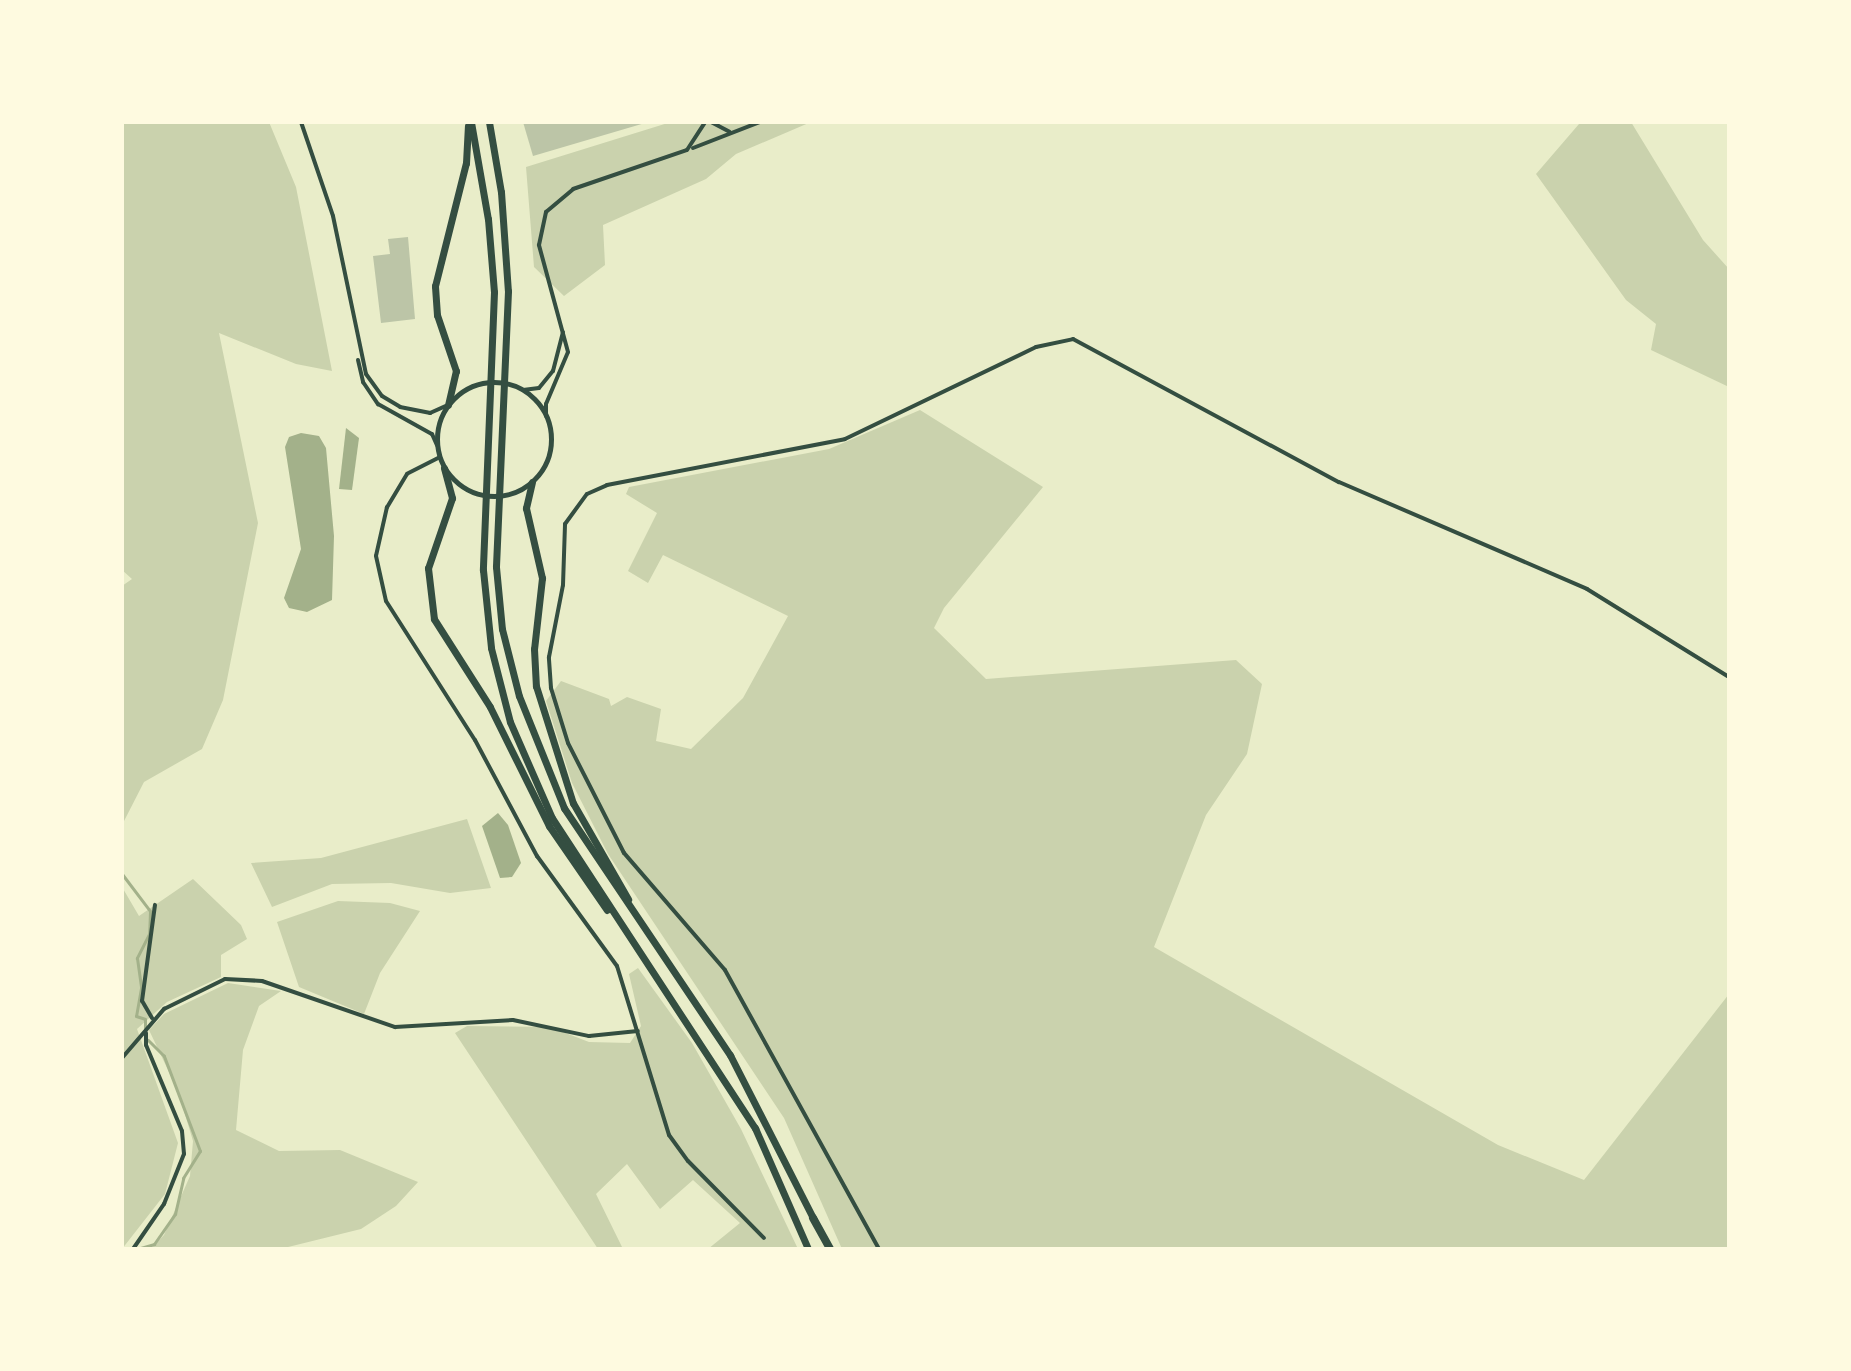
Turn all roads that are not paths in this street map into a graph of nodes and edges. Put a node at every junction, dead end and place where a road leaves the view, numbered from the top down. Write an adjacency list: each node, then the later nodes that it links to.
1 (301, 122): 9 (street)
2 (469, 122): 11 (highway); 20 (highway)
3 (489, 122): 19 (highway)
4 (708, 122): 6 (street); 7 (street)
5 (760, 122): 6 (street)
6 (730, 132): 7 (street)
7 (687, 150): 8 (street)
8 (563, 325): 10 (street); 12 (street)
9 (358, 350): 11 (street); 13 (street)
10 (523, 390): 11 (street); 12 (street)
11 (448, 405): 13 (street)
12 (546, 416): 16 (street)
13 (437, 445): 14 (street)
14 (440, 457): 15 (street); 23 (street)
15 (444, 468): 16 (street); 20 (highway)
16 (532, 482): 19 (highway)
17 (1729, 677): 30 (street)
18 (155, 905): 21 (street)
19 (658, 950): 25 (highway)
20 (647, 963): 28 (highway)
21 (153, 1018): 22 (street); 23 (street)
22 (146, 1031): 24 (street); 27 (street)
23 (638, 1031): 26 (street)
24 (122, 1058)
25 (813, 1218): 29 (highway)
26 (764, 1238)
27 (133, 1249)
28 (808, 1249)
29 (828, 1249)
30 (879, 1249)

